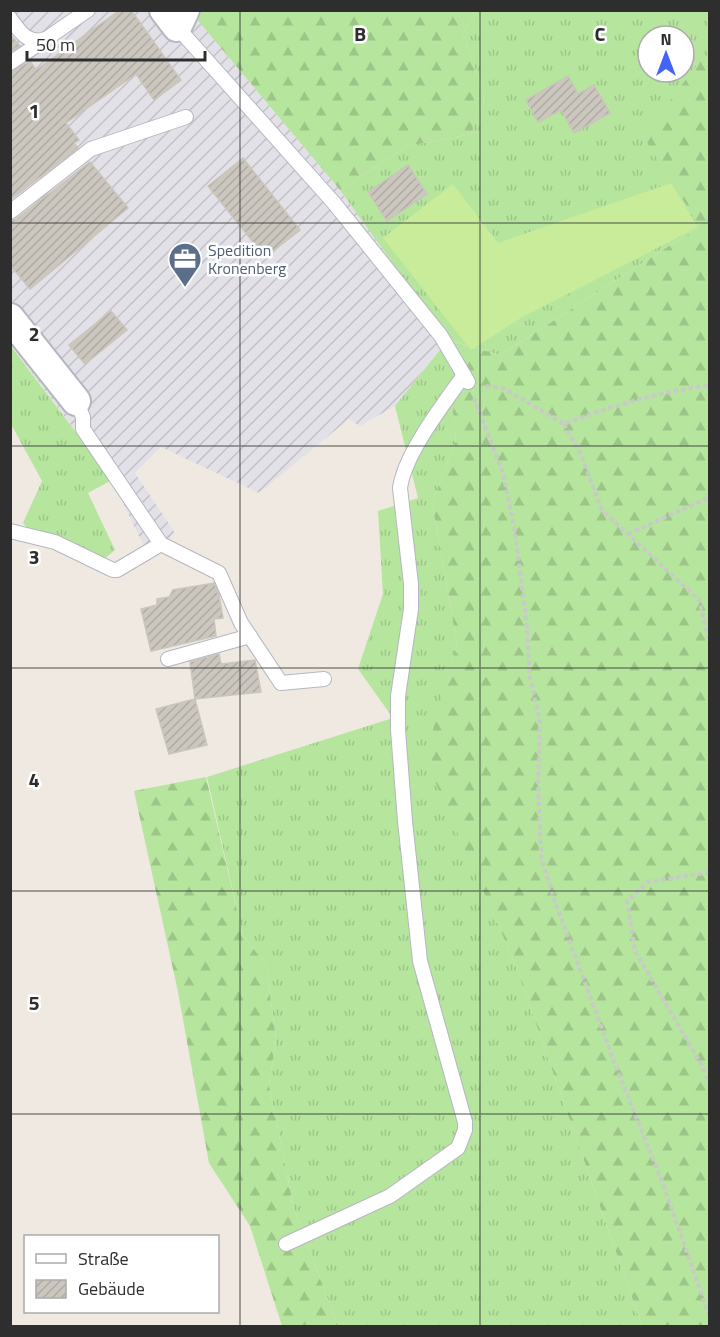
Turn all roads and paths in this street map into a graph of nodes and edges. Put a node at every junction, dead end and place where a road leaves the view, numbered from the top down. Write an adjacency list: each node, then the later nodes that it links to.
1 (87, 10): 4 (lane)
2 (175, 16): 9 (lane)
3 (10, 18): 4 (lane)
4 (46, 39): 5 (lane)
5 (10, 63)
6 (186, 117): 7 (lane)
7 (10, 212)
8 (10, 318): 11 (street)
9 (466, 379): 12 (path); 23 (lane); 24 (path)
10 (710, 385): 12 (path)
11 (76, 401): 16 (lane)
12 (564, 424): 15 (path)
13 (710, 497): 15 (path)
14 (10, 531): 16 (lane)
15 (628, 534): 18 (path)
16 (161, 544): 17 (lane)
17 (250, 636): 19 (lane); 20 (lane)
18 (710, 646)
19 (168, 659)
20 (324, 680)
21 (710, 872): 22 (path)
22 (710, 1085)
23 (286, 1244)
24 (710, 1318)

